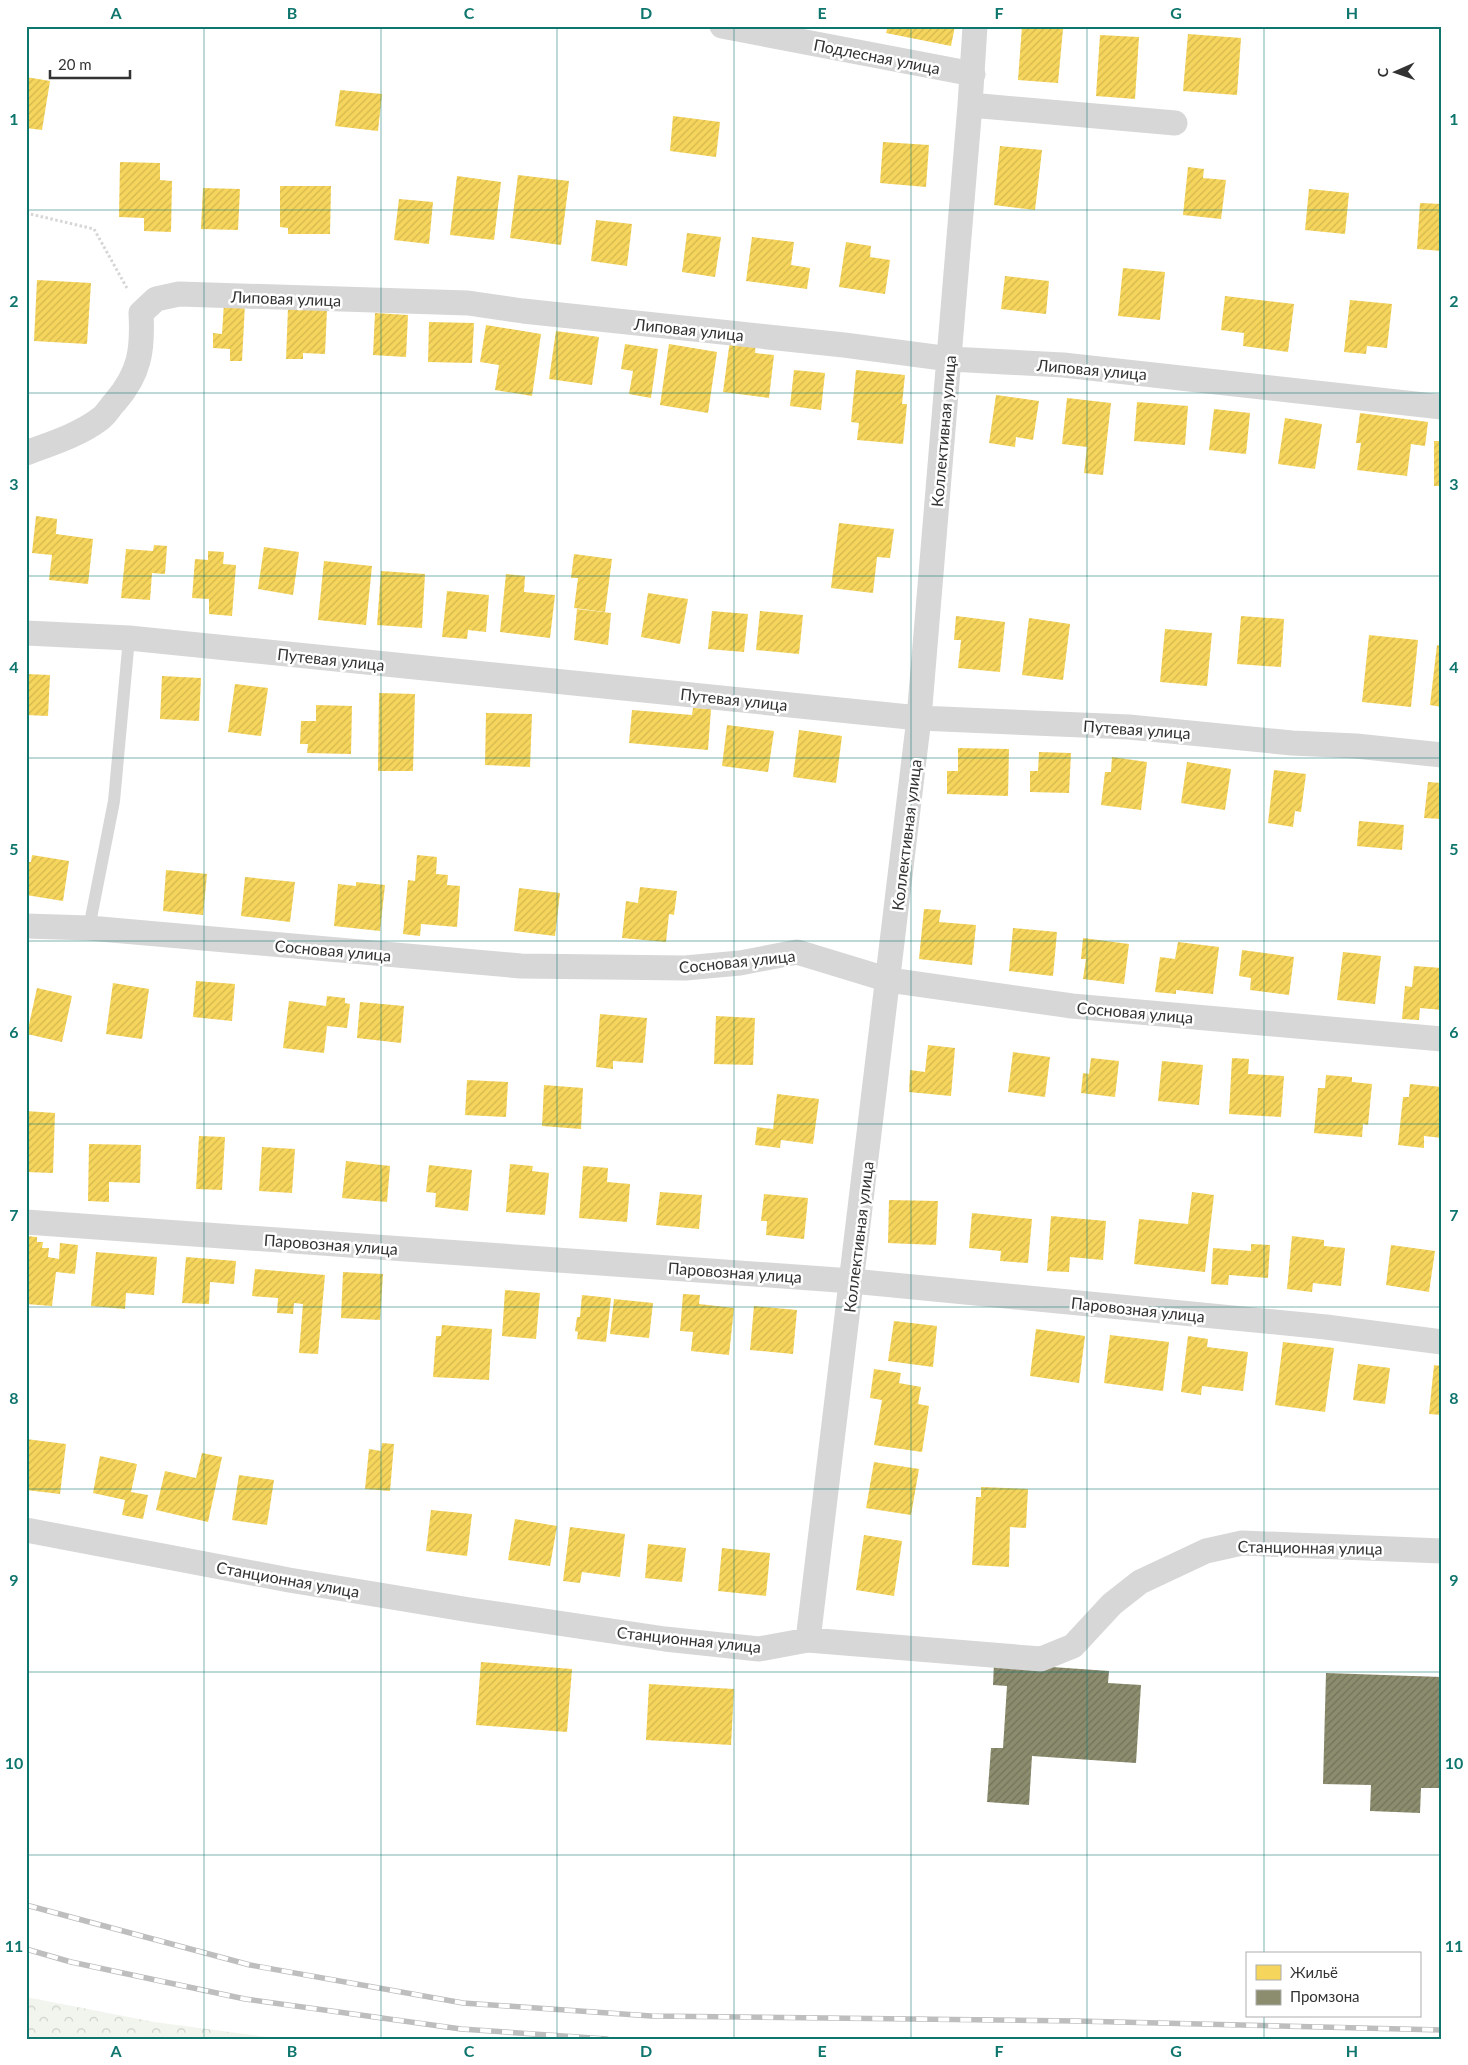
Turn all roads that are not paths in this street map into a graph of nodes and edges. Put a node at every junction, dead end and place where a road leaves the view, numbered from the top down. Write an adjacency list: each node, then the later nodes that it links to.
1 (722, 26): 3 (street, Подлесная улица)
2 (975, 26): 3 (street, Коллективная улица)
3 (972, 74): 4 (street, Коллективная улица)
4 (970, 105): 5 (street); 6 (street, Коллективная улица)
5 (1175, 123)
6 (950, 359): 7 (street, Липовая улица); 8 (street, Липовая улица); 11 (street, Коллективная улица)
7 (1442, 407)
8 (26, 453)
9 (26, 633): 10 (street, Путевая улица)
10 (129, 638): 11 (street, Путевая улица); 14 (lane)
11 (919, 718): 12 (street, Путевая улица); 15 (street, Коллективная улица)
12 (1442, 755)
13 (26, 926): 14 (street, Сосновая улица)
14 (89, 928): 15 (street, Сосновая улица)
15 (889, 980): 16 (street, Сосновая улица); 18 (street, Коллективная улица)
16 (1442, 1038)
17 (26, 1222): 18 (street, Паровозная улица)
18 (852, 1281): 19 (street, Паровозная улица); 22 (street, Коллективная улица)
19 (1442, 1342)
20 (26, 1530): 22 (street, Станционная улица)
21 (1442, 1551): 22 (street, Станционная улица)
22 (808, 1640)

